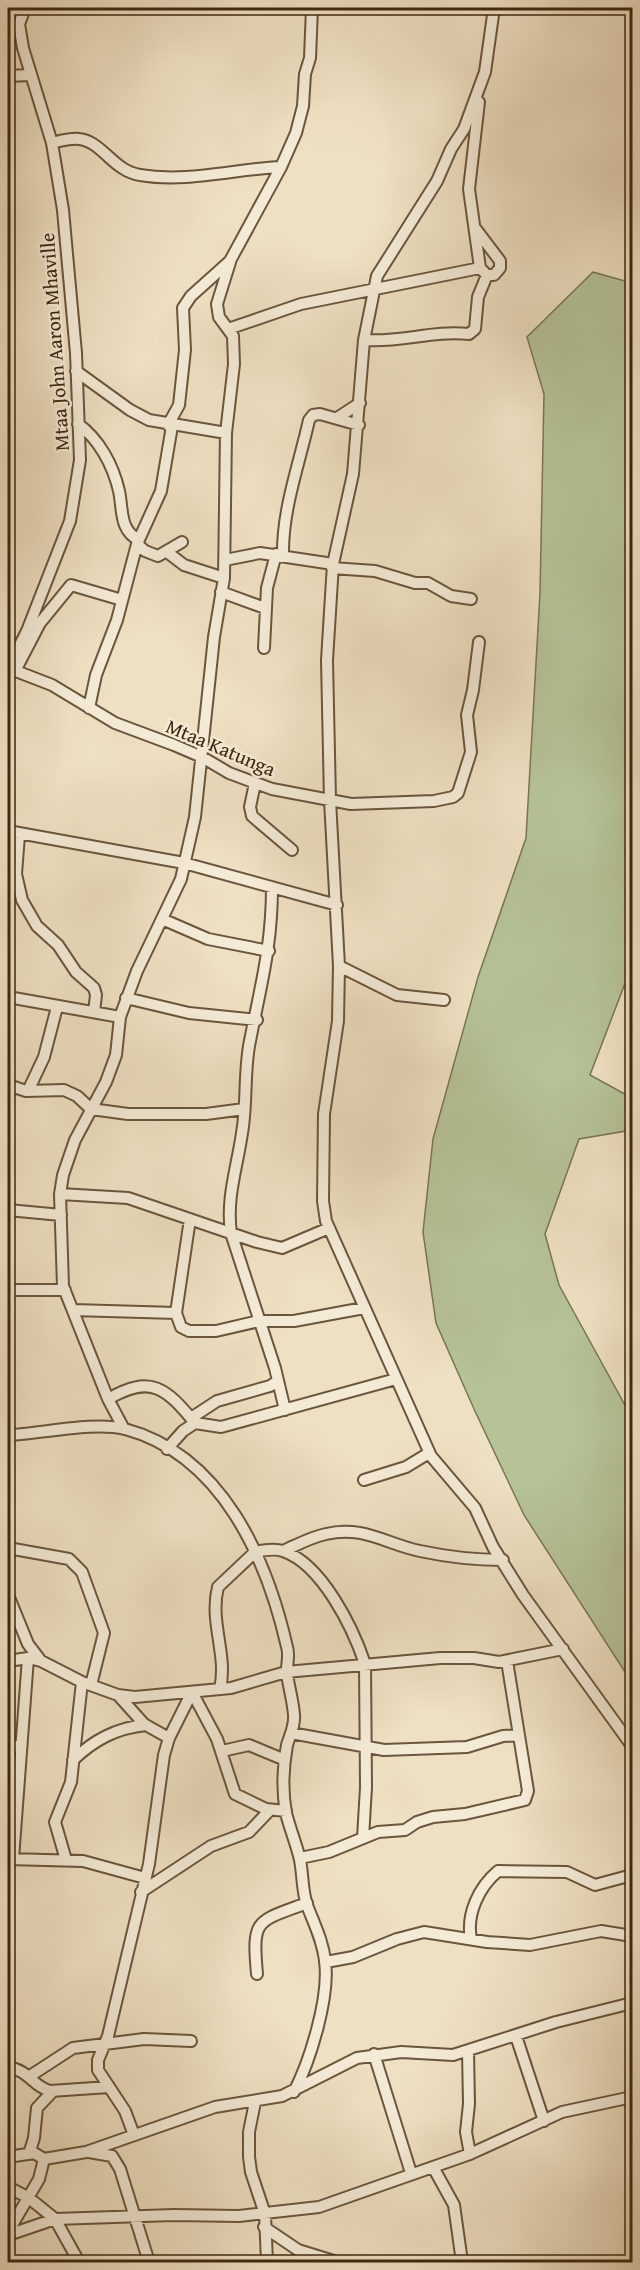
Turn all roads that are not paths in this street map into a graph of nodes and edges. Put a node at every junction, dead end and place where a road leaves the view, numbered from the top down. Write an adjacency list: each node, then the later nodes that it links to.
1 (15, 8): 5 (street, Mtaa John Aaron Mhaville)
2 (26, 8): 5 (street)
3 (312, 8): 10 (street)
4 (494, 8): 8 (street)
5 (20, 24): 6 (street, Mtaa John Aaron Mhaville)
6 (30, 75): 7 (street); 9 (street, Mtaa John Aaron Mhaville)
7 (8, 76)
8 (479, 92): 11 (street); 14 (street)
9 (52, 143): 10 (street); 17 (street, Mtaa John Aaron Mhaville)
10 (281, 167): 12 (street)
11 (475, 228): 13 (street); 13 (street)
12 (230, 261): 15 (street); 21 (street)
13 (484, 272): 14 (street); 16 (street)
14 (375, 289): 15 (street); 16 (street)
15 (228, 329): 23 (street)
16 (364, 340): 18 (street)
17 (76, 371): 20 (street, Mtaa John Aaron Mhaville); 21 (street)
18 (360, 403): 19 (street); 22 (street)
19 (337, 418): 22 (street); 27 (street)
20 (78, 424): 24 (street); 37 (street, Mtaa John Aaron Mhaville)
21 (170, 425): 23 (street); 24 (street)
22 (358, 425): 29 (street)
23 (226, 433): 28 (street)
24 (138, 542): 26 (street); 33 (street)
25 (182, 542): 26 (street)
26 (167, 552): 30 (street)
27 (279, 555): 28 (street); 29 (street); 34 (street)
28 (225, 560): 30 (street)
29 (333, 566): 32 (street); 41 (street)
30 (224, 578): 31 (street)
31 (221, 592): 34 (street); 39 (street)
32 (471, 599)
33 (122, 600): 37 (street); 38 (street)
34 (265, 608): 36 (street)
35 (479, 642): 41 (street, Mtaa Katunga)
36 (264, 648)
37 (9, 669): 38 (street, Mtaa Katunga)
38 (89, 708): 39 (street, Mtaa Katunga)
39 (202, 757): 40 (street, Mtaa Katunga); 45 (street)
40 (255, 783): 41 (street, Mtaa Katunga); 44 (street)
41 (330, 800): 47 (street)
42 (8, 831): 43 (street)
43 (19, 835): 45 (street); 55 (street)
44 (292, 850)
45 (184, 863): 46 (street); 48 (street)
46 (272, 887): 47 (street); 49 (street)
47 (337, 905): 50 (street)
48 (162, 919): 49 (street); 52 (street)
49 (269, 951): 57 (street)
50 (339, 966): 53 (street); 66 (street)
51 (8, 997): 54 (street)
52 (126, 998): 56 (street); 57 (street)
53 (444, 1000)
54 (57, 1007): 55 (street); 59 (street)
55 (94, 1012): 56 (street)
56 (120, 1017): 60 (street)
57 (257, 1020): 61 (street)
58 (8, 1085): 59 (street)
59 (28, 1091): 60 (street)
60 (91, 1109): 61 (street); 62 (street)
61 (244, 1109): 67 (street)
62 (60, 1194): 64 (street); 65 (street)
63 (8, 1210): 64 (street)
64 (61, 1215): 69 (street)
65 (190, 1219): 67 (street); 72 (street)
66 (329, 1228): 67 (street); 70 (street)
67 (231, 1233): 73 (street)
68 (8, 1290): 69 (street)
69 (65, 1290): 71 (street)
70 (364, 1308): 73 (street); 74 (street)
71 (73, 1310): 72 (street); 76 (street)
72 (176, 1313): 73 (street)
73 (260, 1321): 75 (street)
74 (396, 1379): 77 (street); 82 (street)
75 (278, 1381): 77 (street); 78 (street)
76 (108, 1399): 78 (street); 79 (street)
77 (285, 1410): 78 (street)
78 (193, 1420): 81 (street)
79 (124, 1429): 80 (street); 81 (street)
80 (8, 1435)
81 (167, 1449): 86 (street)
82 (429, 1453): 83 (street); 87 (street)
83 (364, 1480)
84 (8, 1548): 96 (street)
85 (283, 1551): 86 (street); 87 (street); 94 (street)
86 (255, 1552): 95 (street); 97 (street)
87 (503, 1560): 89 (street)
88 (8, 1595): 92 (street)
89 (563, 1649): 93 (street); 108 (street)
90 (28, 1658): 91 (street); 92 (street); 106 (street)
91 (8, 1661)
92 (41, 1661): 96 (street)
93 (507, 1661): 94 (street); 102 (street)
94 (365, 1664): 95 (street); 107 (street)
95 (286, 1672): 97 (street); 101 (street)
96 (86, 1684): 99 (street); 111 (street)
97 (220, 1689): 98 (street)
98 (192, 1692): 99 (street); 103 (street); 109 (street)
99 (118, 1695): 100 (street)
100 (146, 1725): 103 (street); 111 (street)
101 (291, 1733): 104 (street); 107 (street)
102 (518, 1735): 107 (street); 115 (street)
103 (169, 1737): 120 (street)
104 (288, 1744): 110 (street); 112 (street)
105 (8, 1746): 106 (street)
106 (21, 1746): 117 (street)
107 (365, 1746): 115 (street)
108 (633, 1746)
109 (222, 1751): 110 (street); 113 (street)
110 (271, 1753): 112 (street)
111 (73, 1760): 118 (street)
112 (285, 1760): 114 (street)
113 (270, 1810): 114 (street); 121 (street)
114 (286, 1812): 116 (street)
115 (363, 1838): 116 (street)
116 (300, 1858): 122 (street)
117 (10, 1859): 118 (street)
118 (66, 1860): 120 (street)
119 (633, 1875): 124 (street)
120 (145, 1878): 121 (street)
121 (141, 1892): 130 (street)
122 (307, 1903): 125 (street); 126 (street)
123 (633, 1936): 124 (street)
124 (471, 1939): 125 (street)
125 (326, 1962): 137 (street)
126 (257, 1974)
127 (633, 2003): 128 (street)
128 (516, 2036): 131 (street); 140 (street)
129 (191, 2041): 130 (street)
130 (105, 2044): 134 (street); 135 (street)
131 (468, 2051): 132 (street); 144 (street)
132 (374, 2054): 137 (street); 148 (street)
133 (8, 2067): 134 (street)
134 (30, 2076): 136 (street)
135 (109, 2087): 136 (street); 141 (street)
136 (53, 2091): 143 (street)
137 (294, 2092): 139 (street)
138 (633, 2097): 140 (street)
139 (255, 2102): 141 (street); 151 (street)
140 (544, 2121): 144 (street)
141 (134, 2135): 142 (street)
142 (86, 2152): 146 (street); 152 (street)
143 (29, 2154): 145 (street); 146 (street)
144 (470, 2154): 147 (street)
145 (8, 2157)
146 (44, 2159): 150 (street)
147 (433, 2166): 148 (street); 160 (street)
148 (411, 2173): 151 (street)
149 (8, 2187): 150 (street)
150 (29, 2198): 153 (street); 155 (street)
151 (266, 2214): 152 (street); 154 (street)
152 (134, 2217): 153 (street); 157 (street)
153 (55, 2219): 155 (street); 156 (street)
154 (264, 2227): 158 (street); 159 (street)
155 (8, 2234)
156 (79, 2262)
157 (149, 2262)
158 (267, 2262)
159 (337, 2262)
160 (462, 2262)

